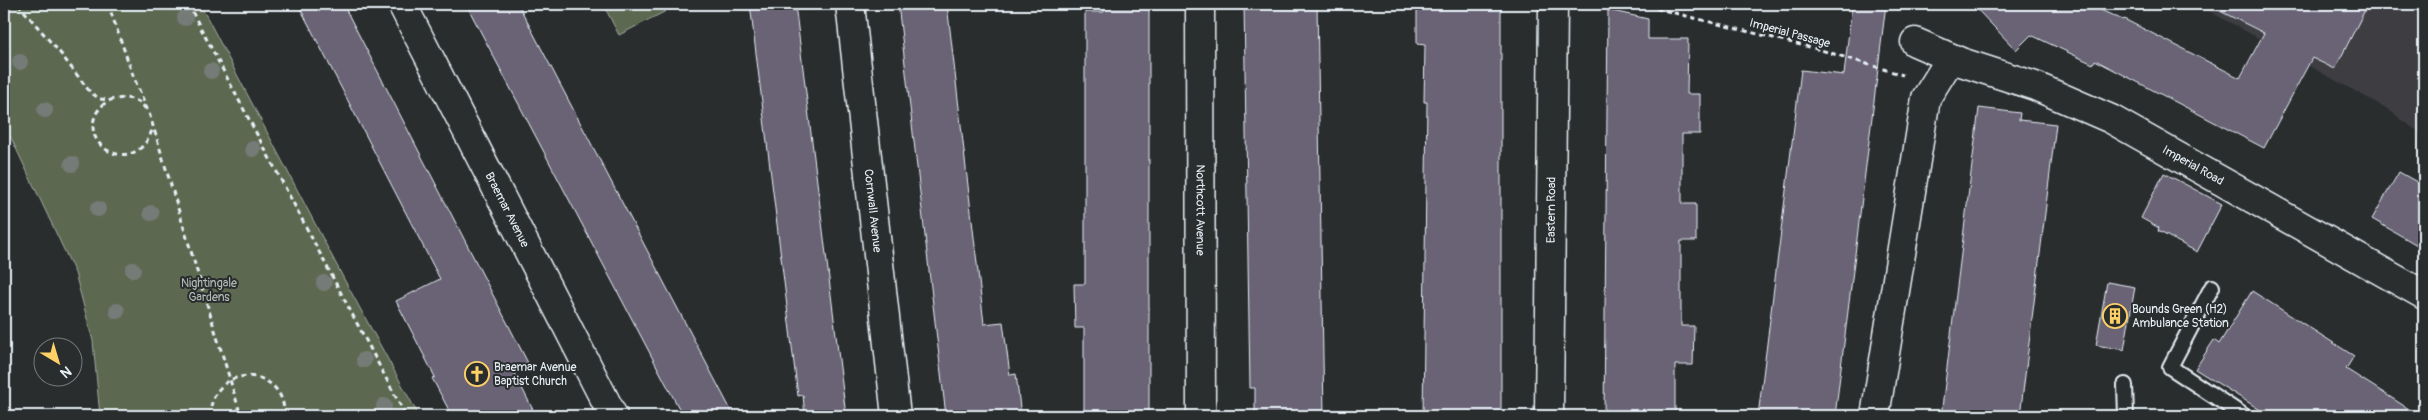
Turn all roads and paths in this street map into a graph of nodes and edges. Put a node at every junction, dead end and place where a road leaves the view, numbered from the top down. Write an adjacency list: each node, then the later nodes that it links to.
1 (18, 4): 12 (path)
2 (108, 4): 13 (path)
3 (188, 4): 22 (path)
4 (402, 4): 23 (street, Braemar Avenue)
5 (850, 4): 24 (street, Cornwall Avenue)
6 (1200, 4): 25 (street, Northcott Avenue)
7 (1553, 4): 26 (street, Eastern Road)
8 (1639, 4): 11 (path, Imperial Passage)
9 (1915, 42): 10 (street, Imperial Road)
10 (1951, 58): 11 (street); 16 (street, Imperial Road)
11 (1935, 82): 27 (street)
12 (109, 100): 13 (path); 14 (path)
13 (150, 116): 14 (path)
14 (153, 126): 17 (path)
15 (2212, 287): 29 (lane)
16 (2424, 295)
17 (229, 380): 19 (path); 20 (path); 21 (path)
18 (2125, 385): 28 (lane)
19 (210, 416)
20 (241, 416)
21 (284, 416)
22 (406, 416)
23 (613, 416)
24 (896, 416)
25 (1201, 416)
26 (1549, 416)
27 (1875, 416)
28 (2126, 416)
29 (2244, 416)

